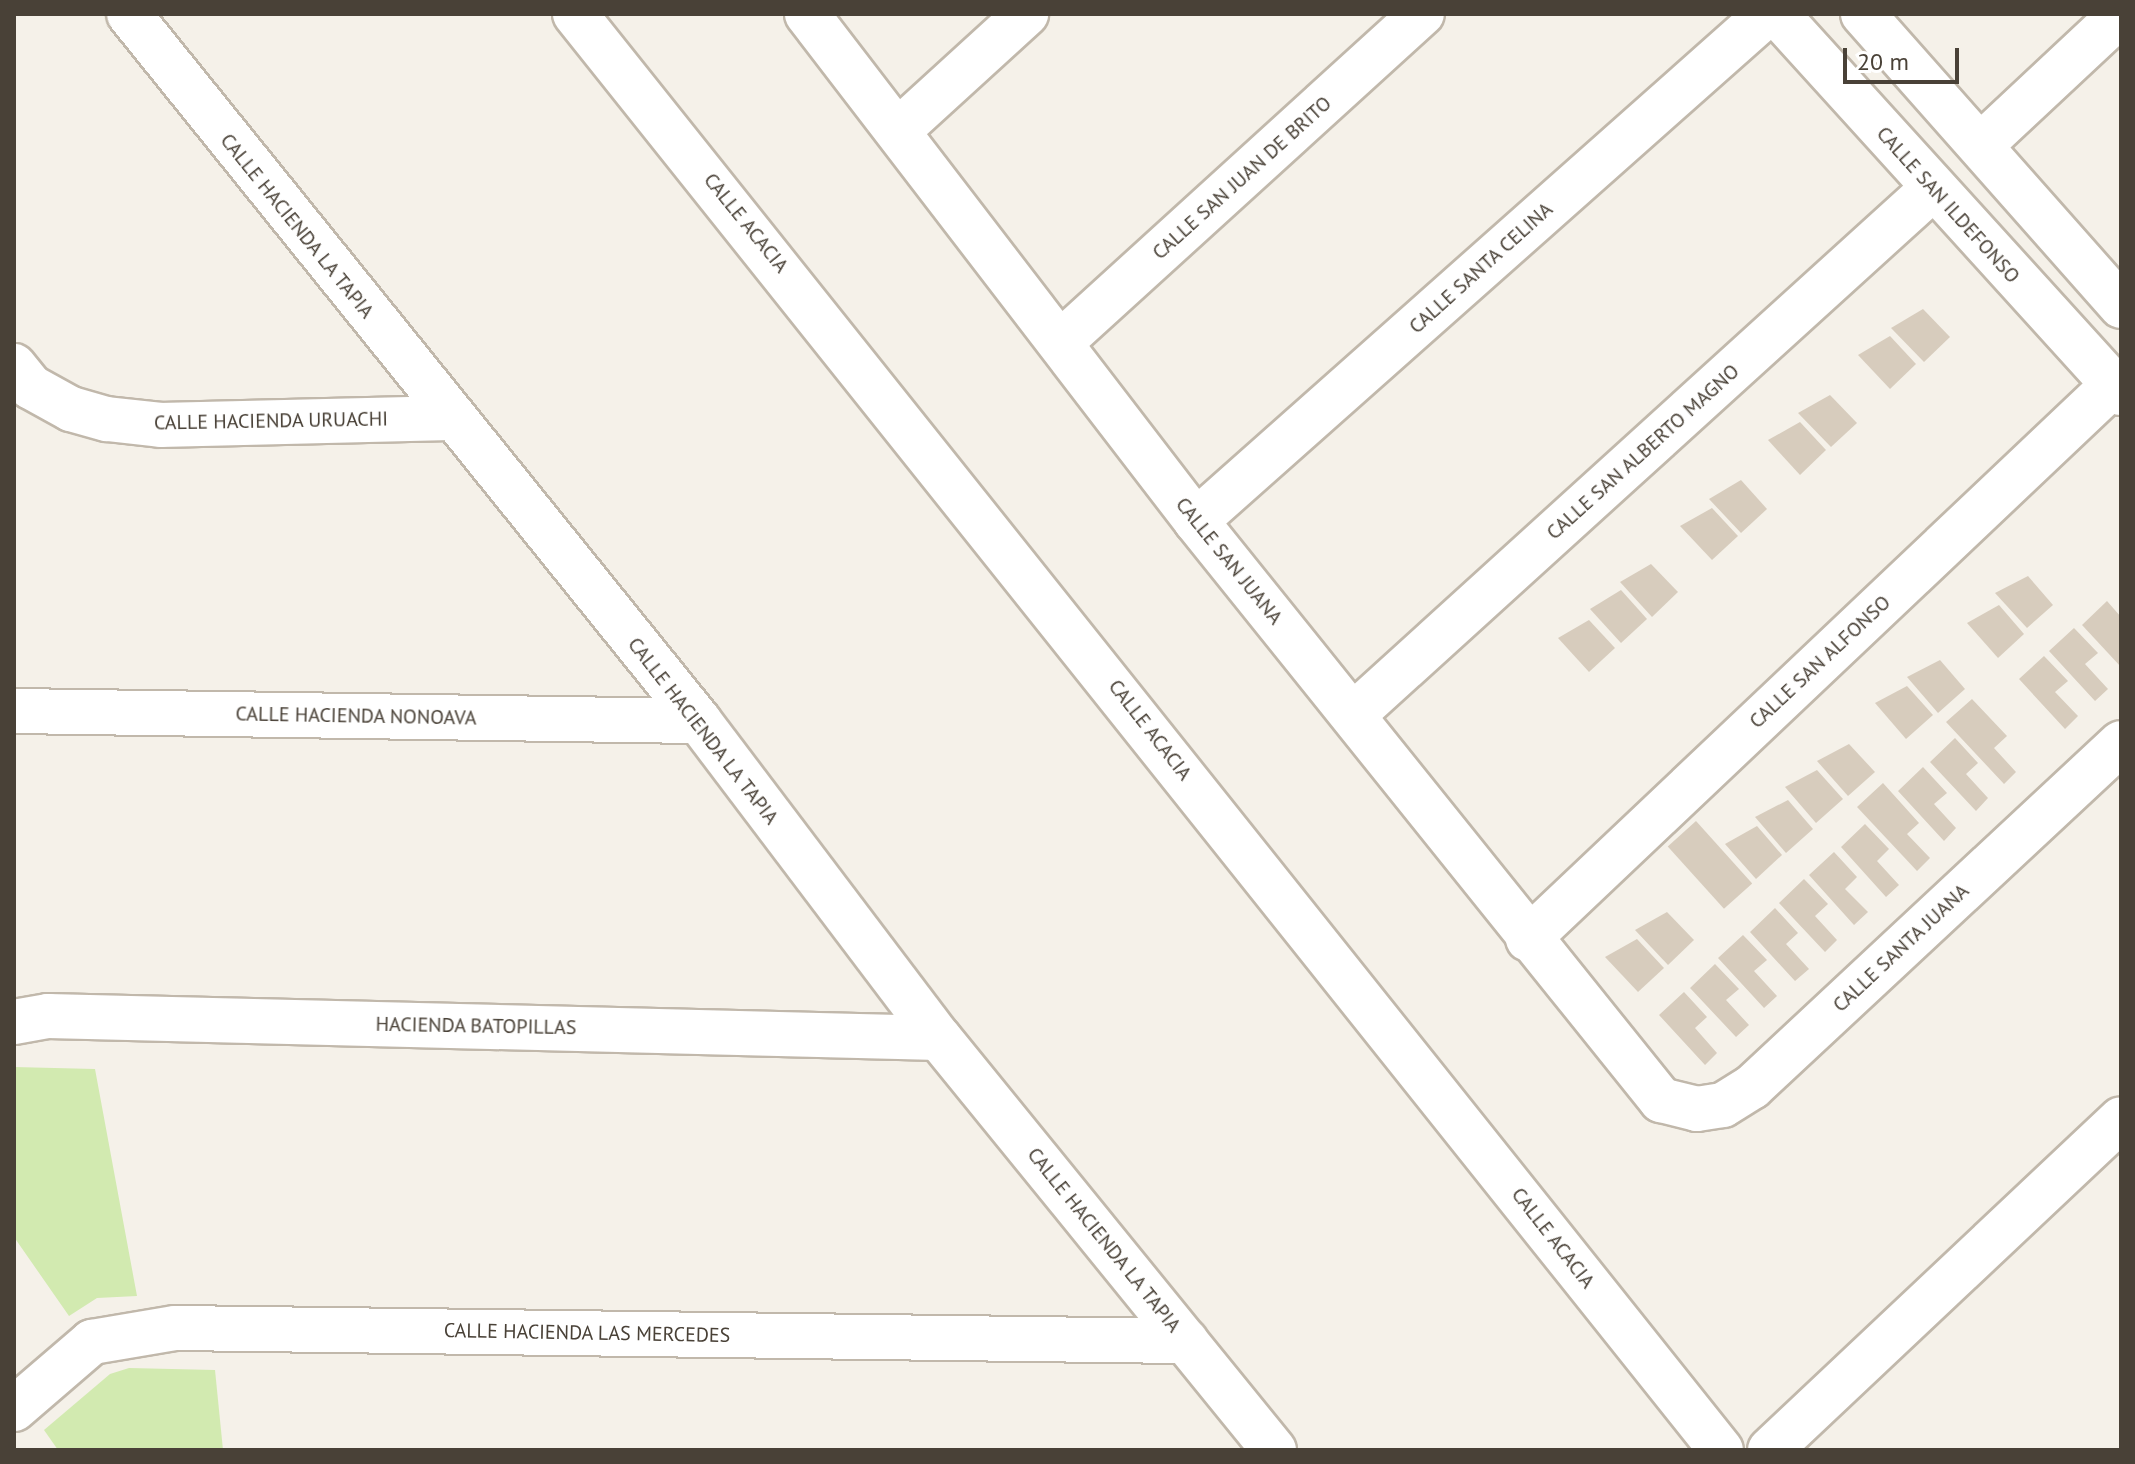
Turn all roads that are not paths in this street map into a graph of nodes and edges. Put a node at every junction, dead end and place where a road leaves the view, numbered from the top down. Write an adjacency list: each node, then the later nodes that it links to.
1 (129, 14): 17 (street, CALLE HACIENDA LA TAPIA)
2 (575, 14): 31 (street, CALLE ACACIA)
3 (807, 14): 10 (street, CALLE SAN JUANA)
4 (1026, 14): 10 (street)
5 (1422, 14): 14 (street, CALLE SAN JUAN DE BRITO)
6 (1767, 14): 18 (street, CALLE SANTA CELINA)
7 (1777, 14): 12 (street, CALLE SAN ILDEFONSO)
8 (1863, 14): 11 (street)
9 (2121, 14): 11 (street)
10 (900, 129): 14 (street, CALLE SAN JUANA)
11 (1981, 145): 13 (street)
12 (1932, 189): 16 (street, CALLE SAN ILDEFONSO); 20 (street, CALLE SAN ALBERTO MAGNO)
13 (2121, 306)
14 (1061, 342): 18 (street, CALLE SAN JUANA)
15 (14, 366): 17 (street, CALLE HACIENDA URUACHI)
16 (2117, 389): 23 (street, CALLE SAN ALFONSO)
17 (450, 418): 21 (street, CALLE HACIENDA LA TAPIA)
18 (1196, 521): 20 (street, CALLE SAN JUANA)
19 (14, 711): 21 (street, CALLE HACIENDA NONOAVA)
20 (1353, 715): 23 (street, CALLE SAN JUANA)
21 (699, 721): 25 (street, CALLE HACIENDA LA TAPIA)
22 (2121, 743): 26 (street, CALLE SANTA JUANA)
23 (1528, 939): 26 (street, CALLE SAN JUANA)
24 (14, 1022): 25 (street, HACIENDA BATOPILLAS)
25 (939, 1038): 28 (street, CALLE HACIENDA LA TAPIA)
26 (1661, 1100)
27 (2121, 1119): 32 (street)
28 (1186, 1341): 29 (street, CALLE HACIENDA LAS MERCEDES); 30 (street, CALLE HACIENDA LA TAPIA)
29 (14, 1409)
30 (1274, 1450)
31 (1721, 1450)
32 (1770, 1450)

